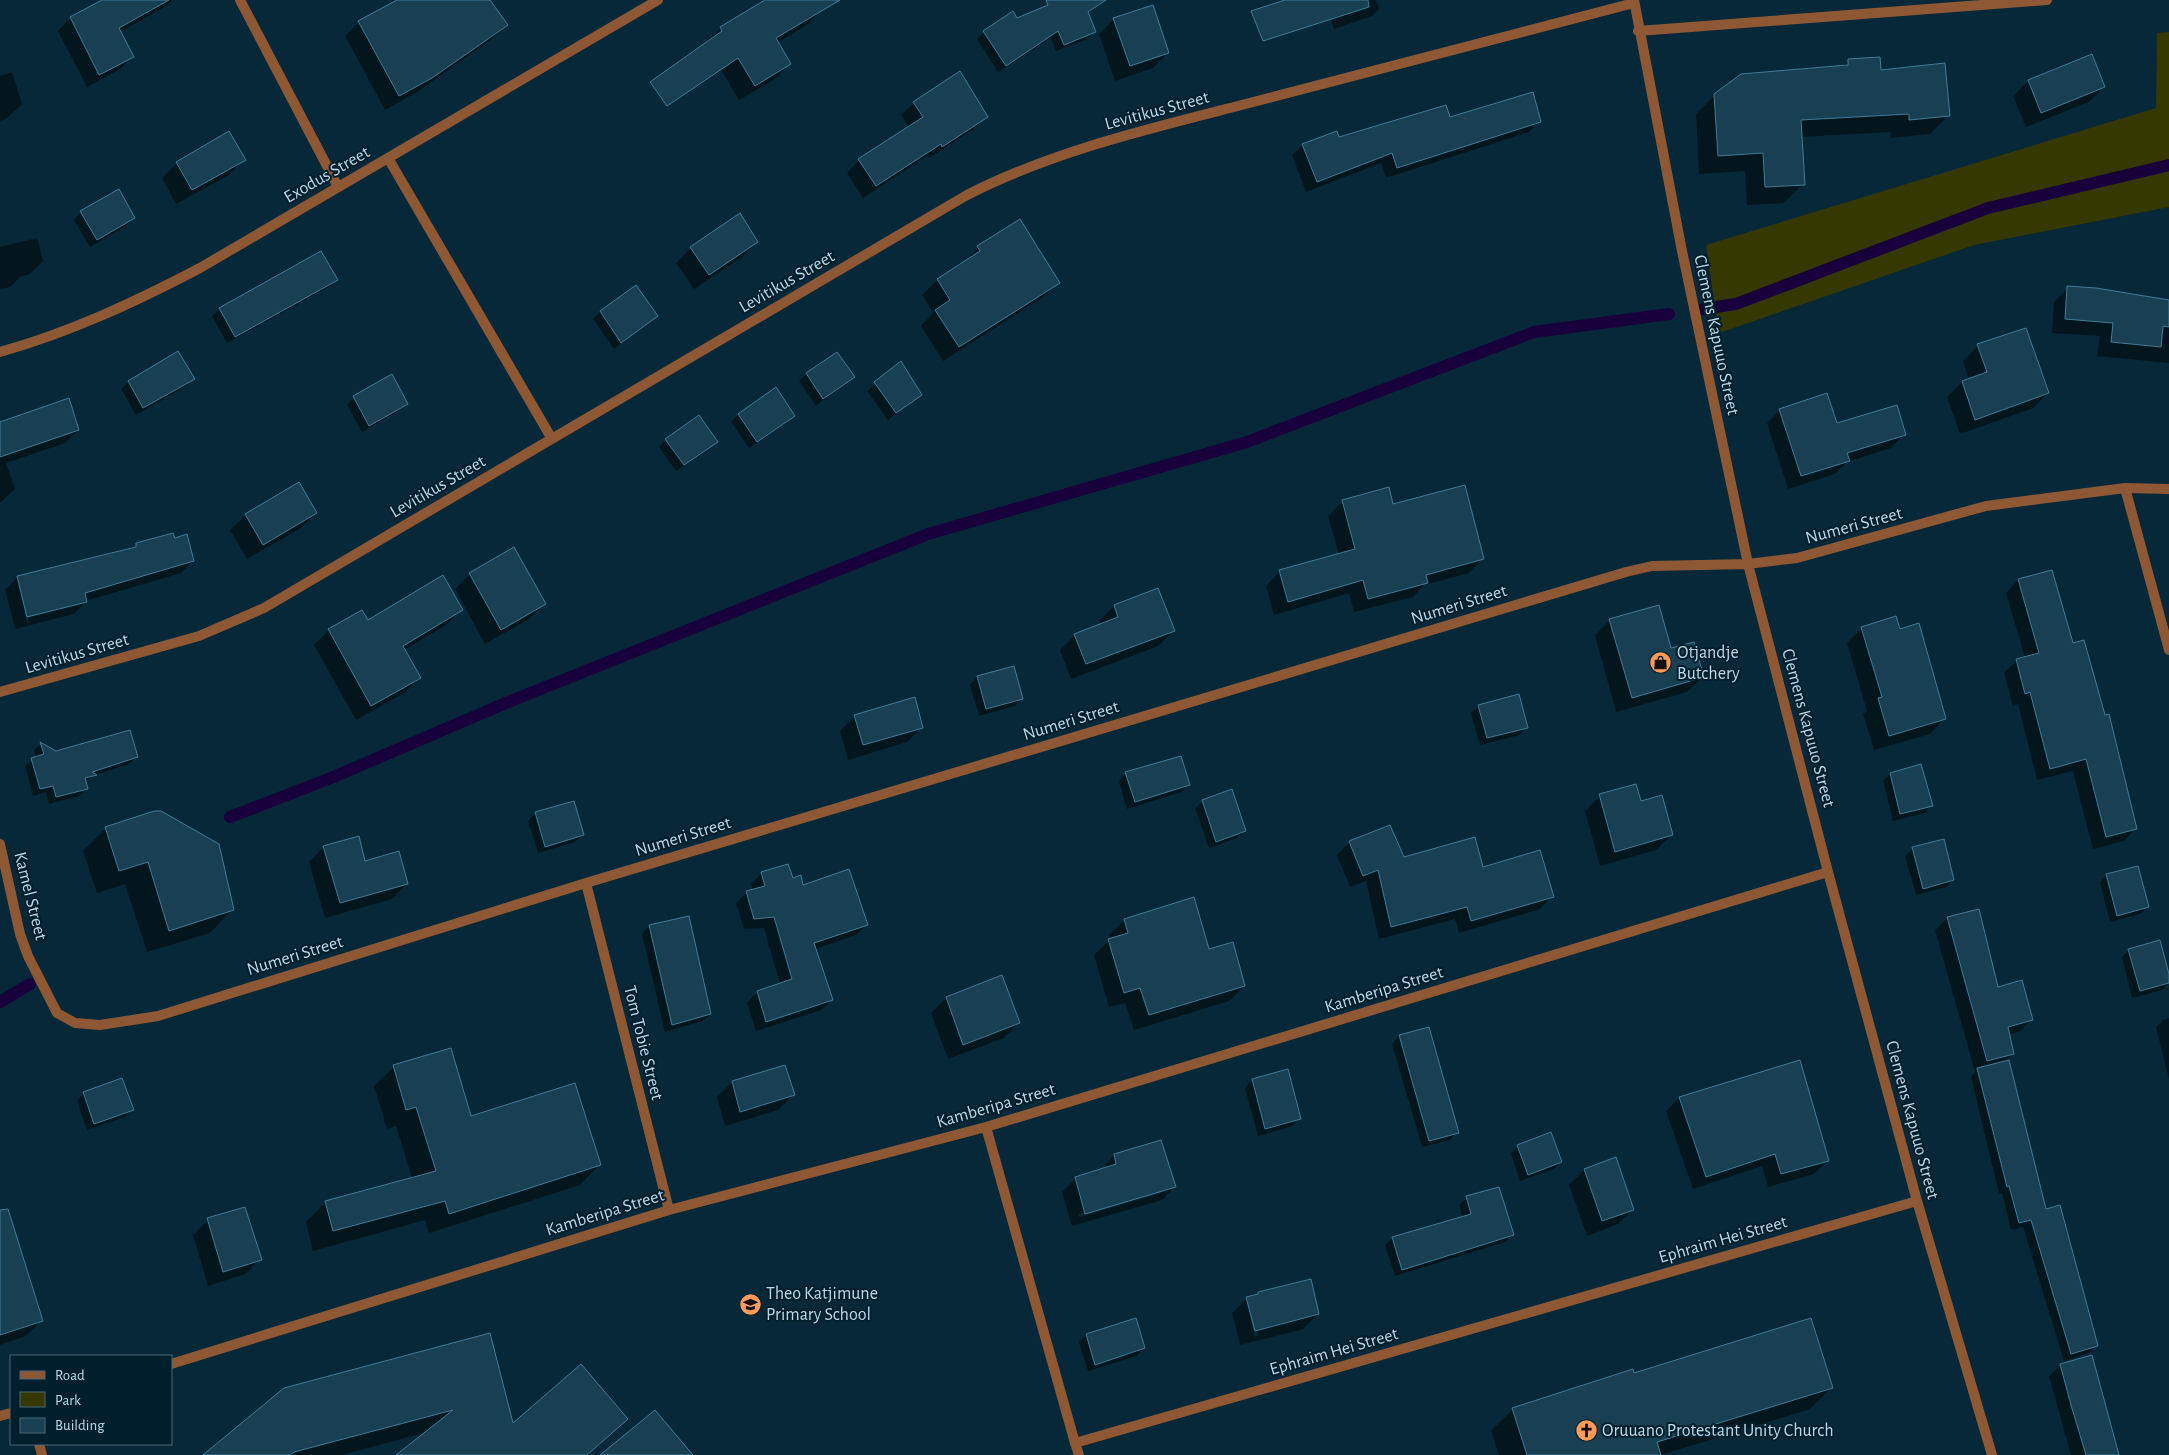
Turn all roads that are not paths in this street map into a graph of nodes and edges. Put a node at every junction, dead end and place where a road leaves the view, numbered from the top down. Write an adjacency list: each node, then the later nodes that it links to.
1 (240, 0): 7 (street)
2 (658, 0): 6 (street, Exodus Street)
3 (2047, 0): 5 (street)
4 (1634, 2): 5 (street, Clemens Kapuuo Street); 9 (street, Levitikus Street)
5 (1638, 31): 12 (street, Clemens Kapuuo Street)
6 (388, 158): 7 (street, Exodus Street); 9 (street)
7 (338, 186): 8 (street, Exodus Street)
8 (0, 352)
9 (552, 439): 14 (street, Levitikus Street)
10 (2125, 488): 11 (street, Numeri Street); 12 (street, Numeri Street); 13 (street)
11 (2169, 489)
12 (1748, 564): 16 (street, Clemens Kapuuo Street); 17 (street, Numeri Street)
13 (2169, 650)
14 (0, 692)
15 (0, 844): 18 (street, Kamel Street)
16 (1828, 872): 19 (street, Kamberipa Street); 20 (street, Clemens Kapuuo Street)
17 (586, 883): 18 (street, Numeri Street); 21 (street, Tom Tobie Street)
18 (28, 956)
19 (986, 1127): 21 (street, Kamberipa Street); 23 (street)
20 (1917, 1201): 23 (street, Ephraim Hei Street); 25 (street, Clemens Kapuuo Street)
21 (669, 1210): 22 (street, Kamberipa Street)
22 (172, 1364)
23 (1075, 1443): 24 (street)
24 (1078, 1455)
25 (1992, 1455)

